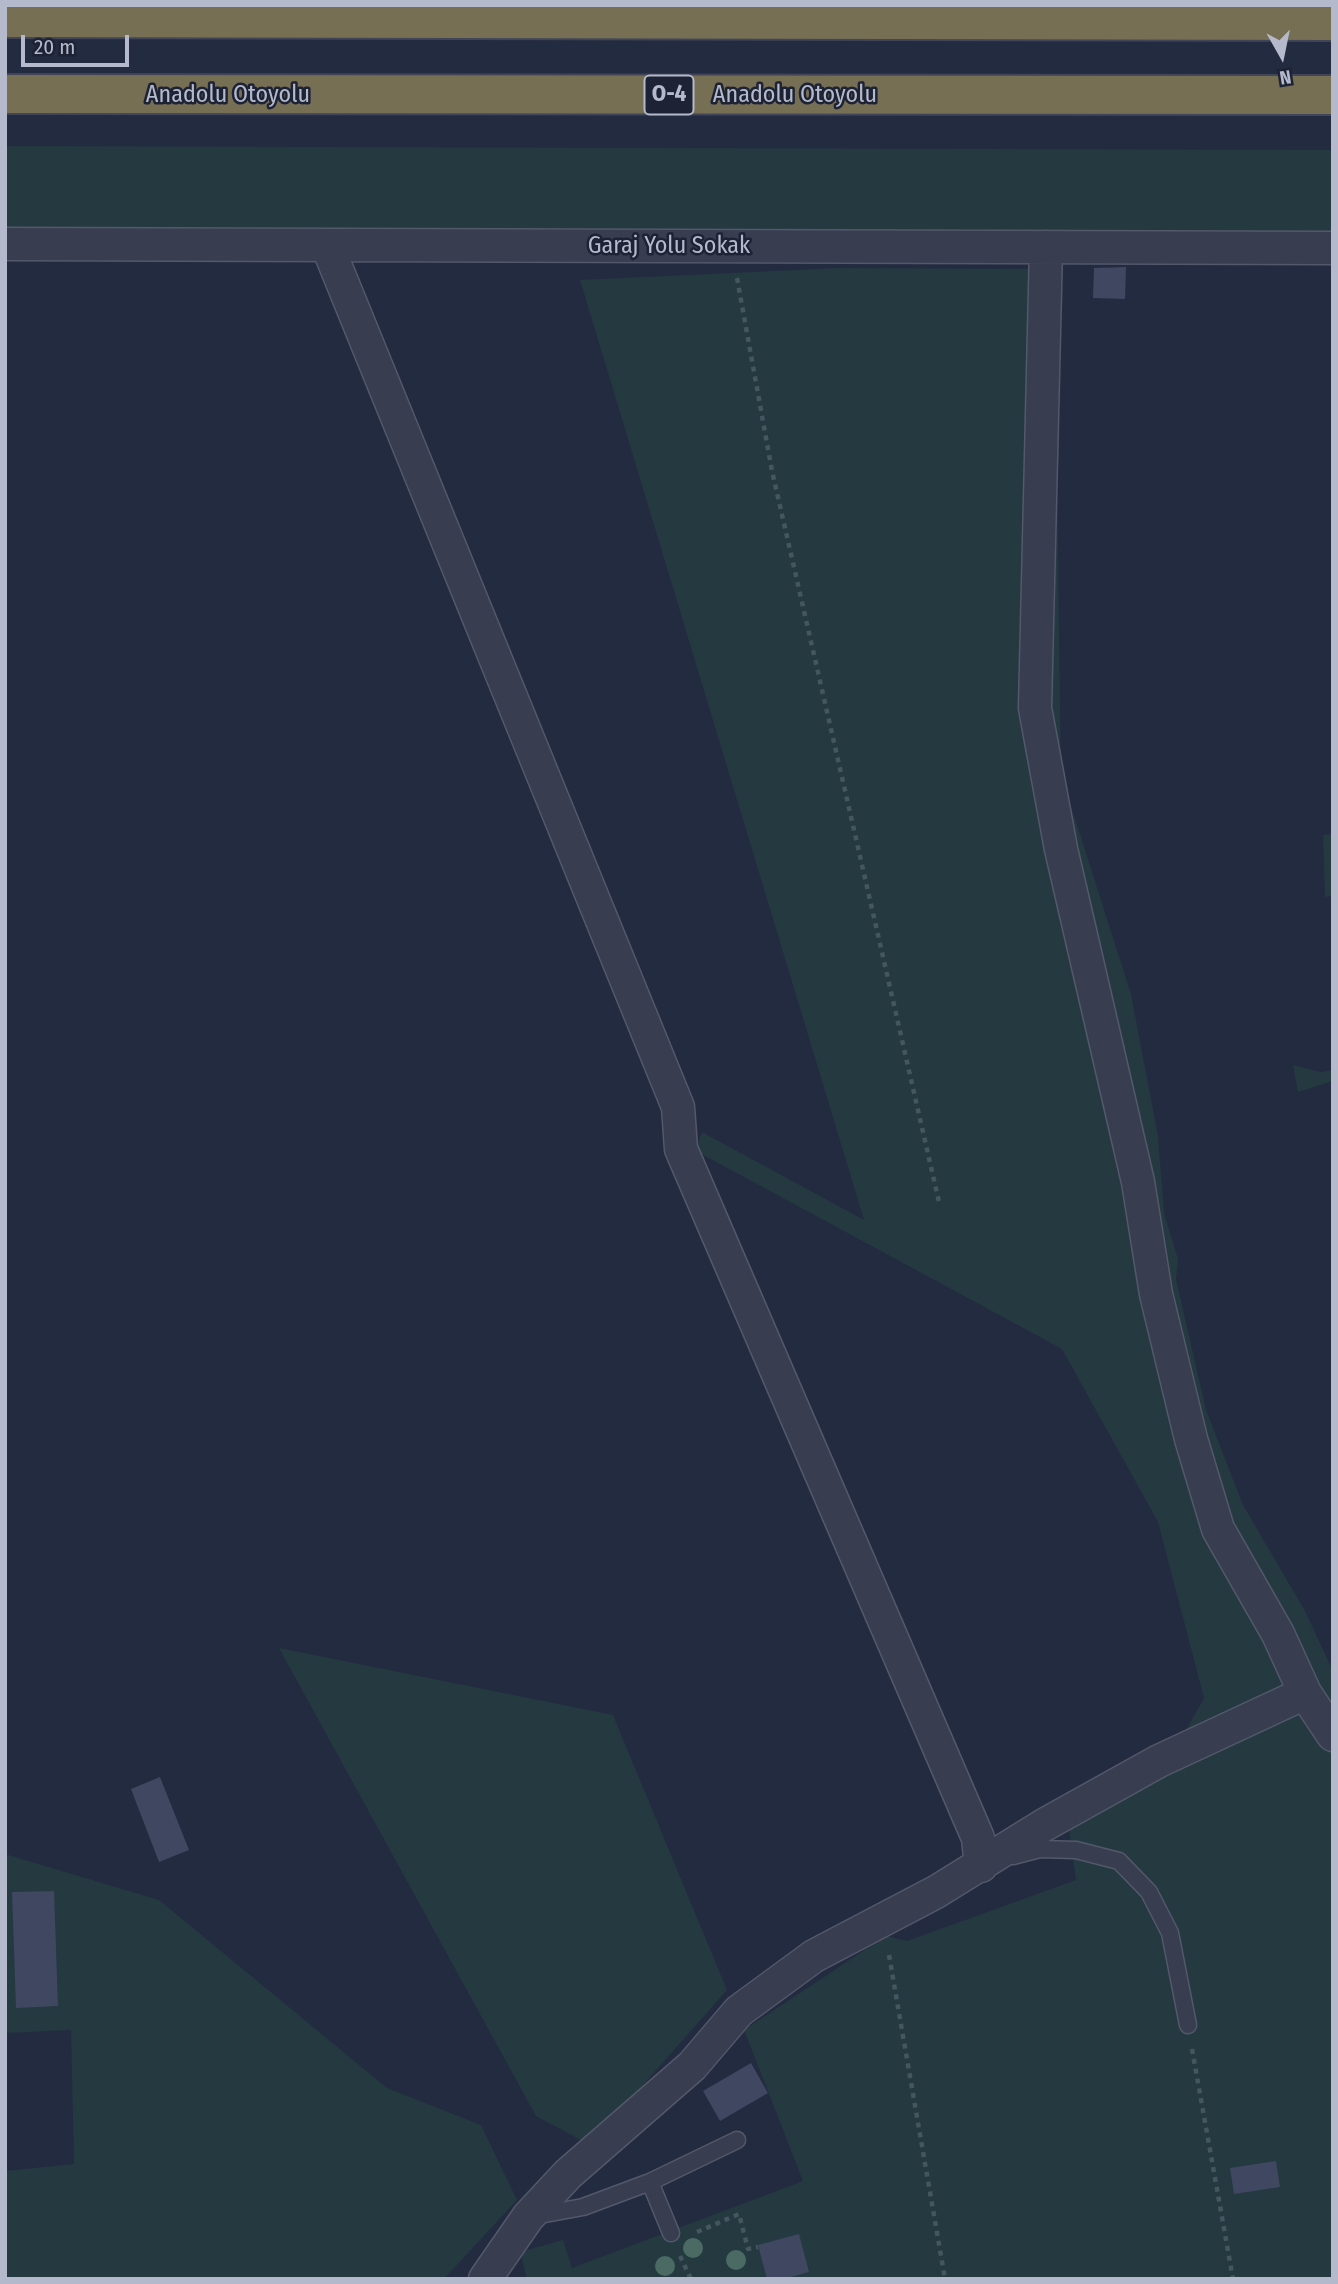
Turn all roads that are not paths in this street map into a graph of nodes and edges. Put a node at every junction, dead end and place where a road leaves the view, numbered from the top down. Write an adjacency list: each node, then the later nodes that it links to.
1 (5, 18): 2 (highway)
2 (1333, 21)
3 (5, 94): 4 (highway, Anadolu Otoyolu / O-4)
4 (1333, 95)
5 (5, 244): 6 (street, Garaj Yolu Sokak)
6 (327, 245): 7 (street, Garaj Yolu Sokak); 11 (street)
7 (1046, 247): 8 (street, Garaj Yolu Sokak); 9 (street)
8 (1333, 248)
9 (1305, 1693): 10 (street); 11 (street)
10 (1333, 1735)
11 (981, 1866): 12 (lane); 15 (street)
12 (1188, 2025)
13 (737, 2140): 14 (lane)
14 (650, 2182): 15 (lane); 16 (lane)
15 (527, 2217): 17 (street)
16 (671, 2233)
17 (485, 2279)

